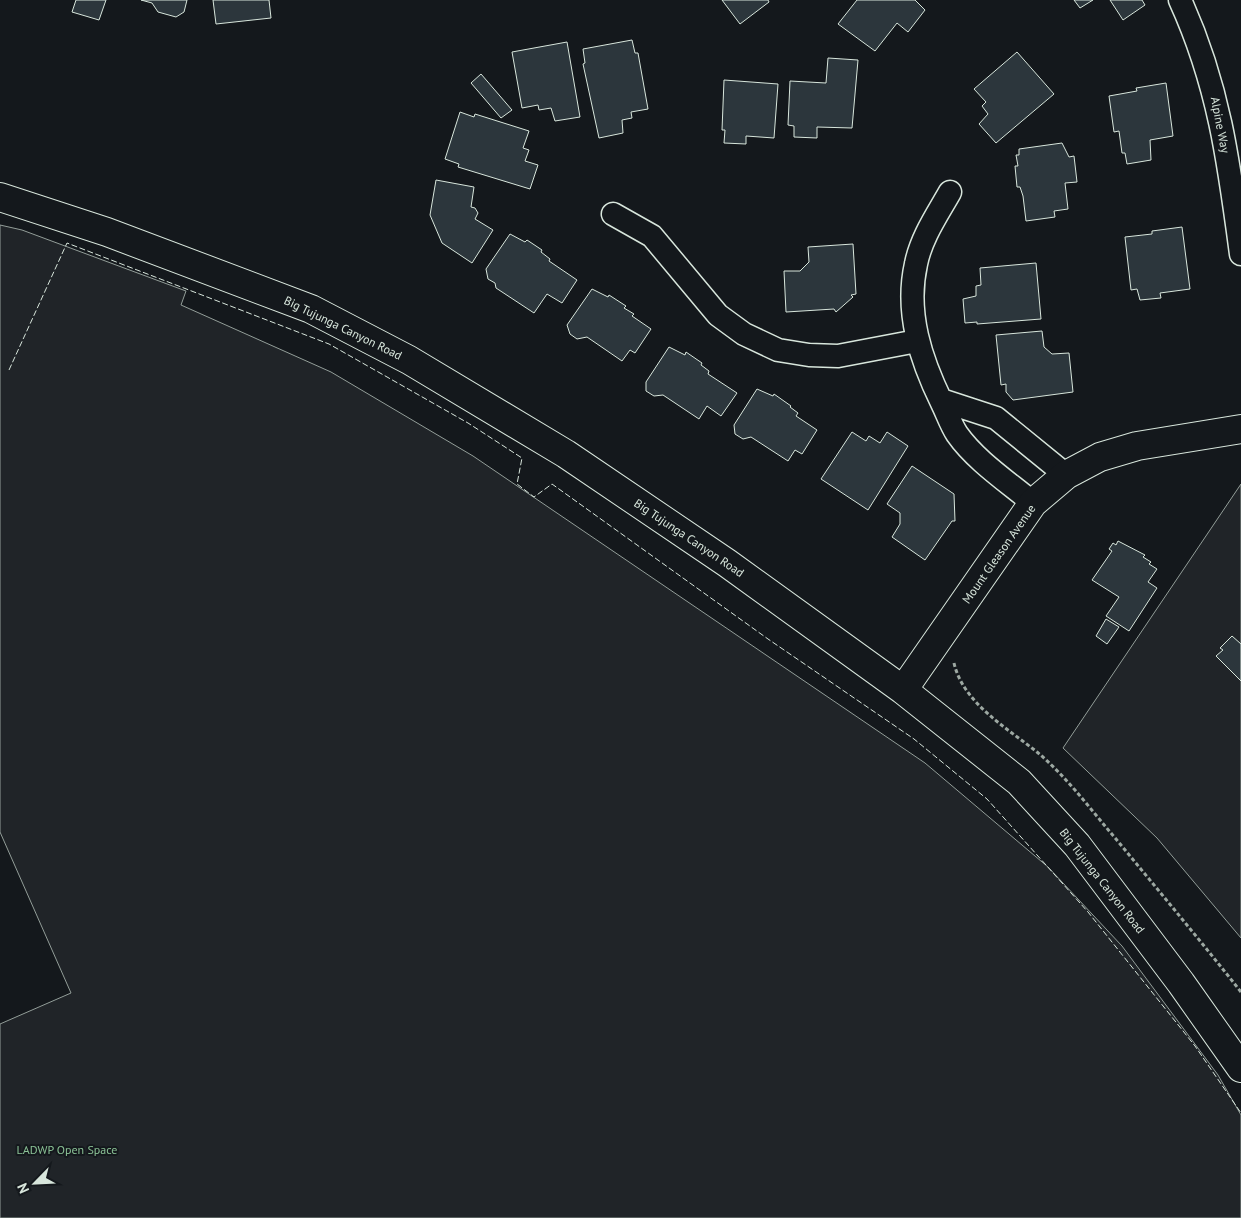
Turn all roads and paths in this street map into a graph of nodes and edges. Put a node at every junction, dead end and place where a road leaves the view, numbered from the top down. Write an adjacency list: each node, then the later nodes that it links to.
1 (1180, 0): 5 (street, Alpine Way)
2 (950, 192): 6 (street)
3 (0, 197): 12 (street, Big Tujunga Canyon Road)
4 (613, 214): 6 (street)
5 (1241, 254)
6 (917, 341): 7 (street)
7 (940, 400): 9 (street); 10 (street)
8 (1241, 429): 9 (street, Mount Gleason Avenue)
9 (1066, 475): 10 (street, Mount Gleason Avenue)
10 (1033, 503): 11 (street, Mount Gleason Avenue)
11 (944, 633): 12 (street, Mount Gleason Avenue); 13 (path)
12 (903, 690): 14 (street, Big Tujunga Canyon Road)
13 (1241, 992)
14 (1241, 1068)

